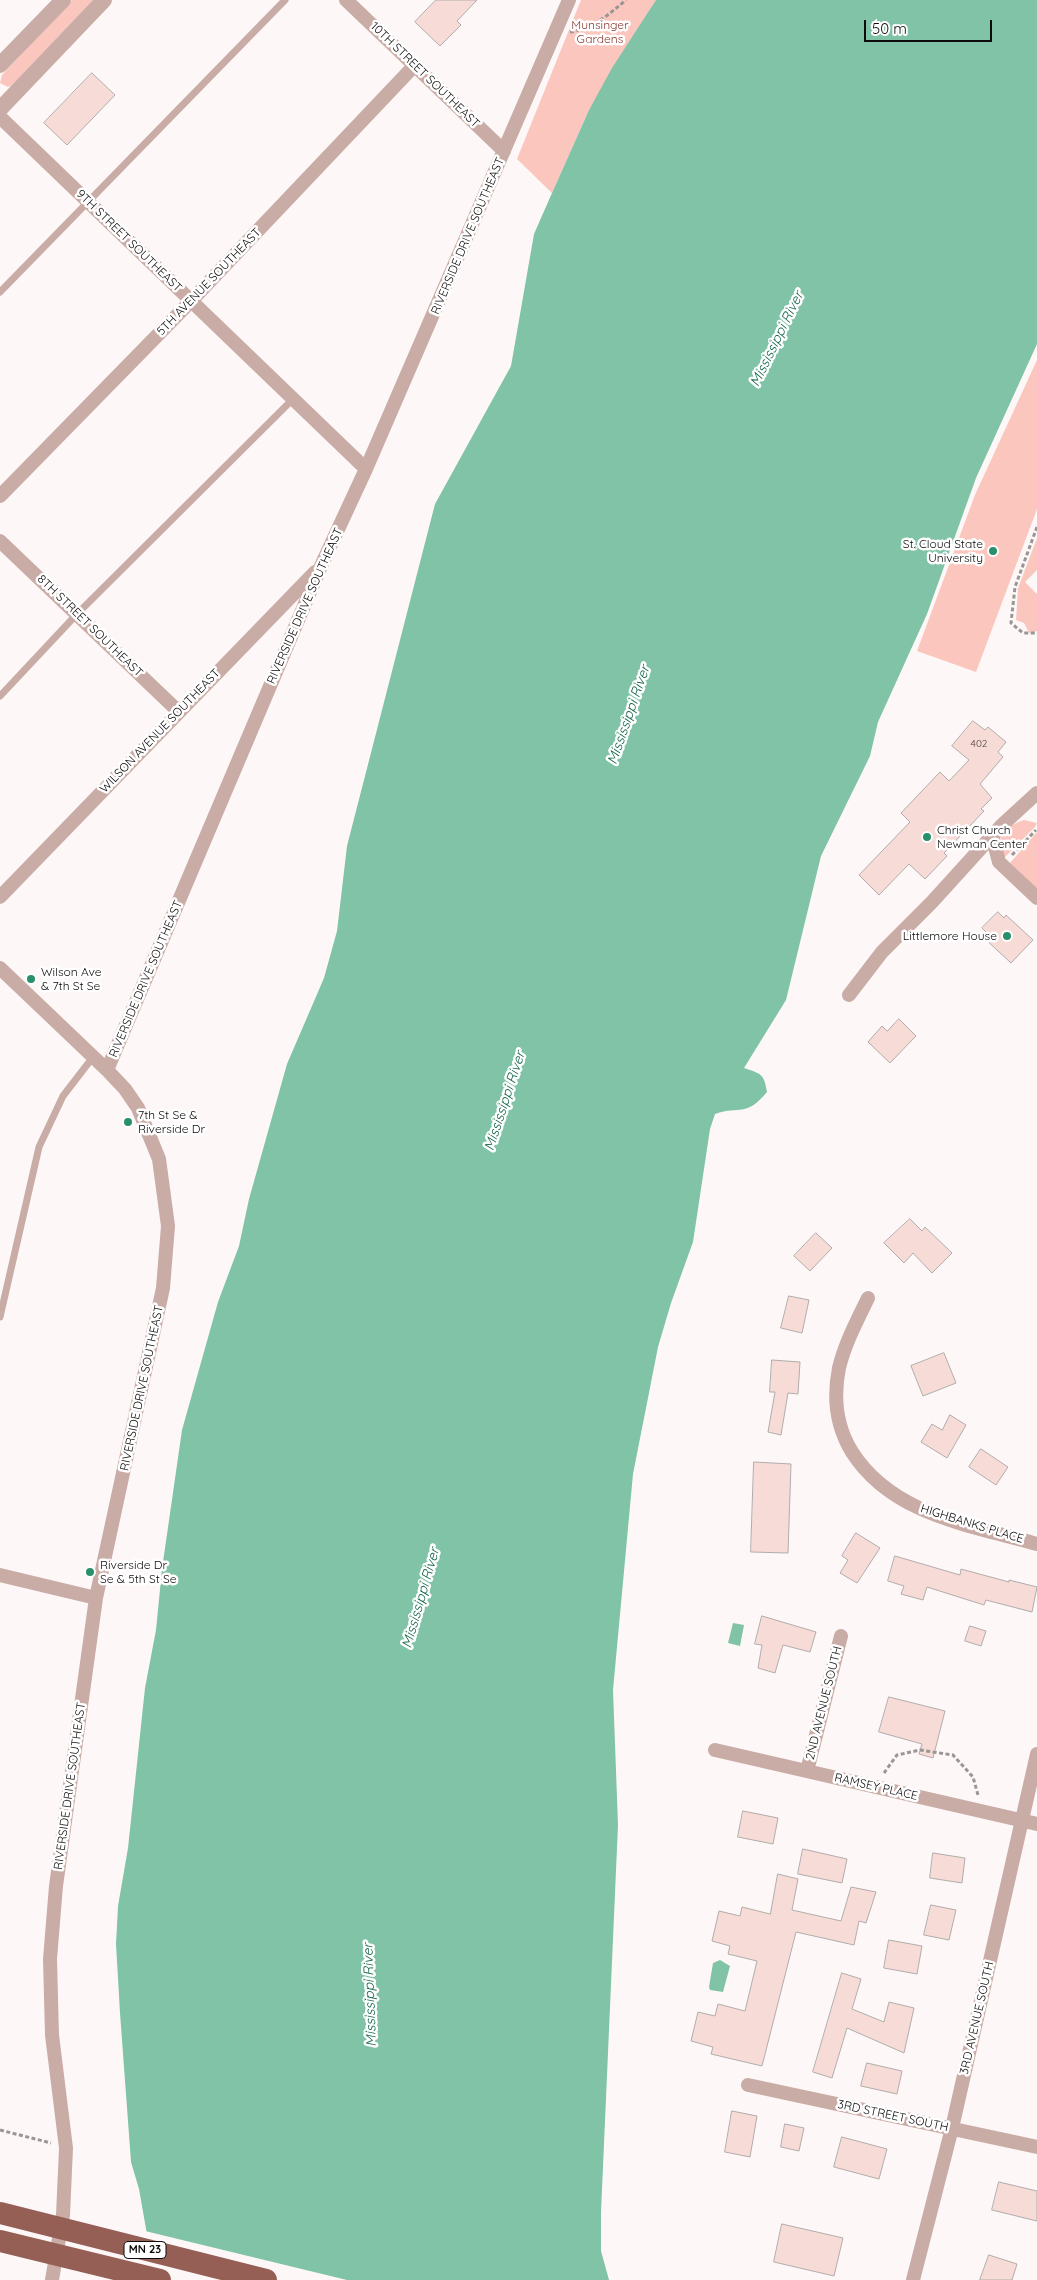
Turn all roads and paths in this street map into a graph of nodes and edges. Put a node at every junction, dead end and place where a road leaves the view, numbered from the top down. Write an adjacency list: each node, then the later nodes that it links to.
1 (63, 0): 8 (street)
2 (104, 0): 10 (street)
3 (285, 0): 13 (lane)
4 (346, 0): 9 (street, 10TH STREET SOUTHEAST)
5 (569, 0): 7 (street, RIVERSIDE DRIVE SOUTHEAST)
6 (626, 0): 7 (path)
7 (555, 35): 12 (street, RIVERSIDE DRIVE SOUTHEAST)
8 (0, 65)
9 (415, 66): 12 (street, 10TH STREET SOUTHEAST); 15 (street, 5TH AVENUE SOUTHEAST)
10 (0, 109)
11 (0, 117): 13 (street, 9TH STREET SOUTHEAST)
12 (504, 151): 17 (street, RIVERSIDE DRIVE SOUTHEAST)
13 (88, 202): 14 (lane); 15 (street, 9TH STREET SOUTHEAST)
14 (0, 292)
15 (191, 301): 16 (street, 9TH STREET SOUTHEAST); 18 (street, 5TH AVENUE SOUTHEAST)
16 (293, 399): 17 (street, 9TH STREET SOUTHEAST); 22 (lane)
17 (366, 469): 21 (street, RIVERSIDE DRIVE SOUTHEAST)
18 (0, 496)
19 (1037, 527): 23 (path)
20 (0, 541): 22 (street, 8TH STREET SOUTHEAST)
21 (321, 566): 25 (street, WILSON AVENUE SOUTHEAST); 35 (street, RIVERSIDE DRIVE SOUTHEAST)
22 (77, 614): 24 (lane); 25 (street, 8TH STREET SOUTHEAST)
23 (1037, 634)
24 (0, 696)
25 (179, 712): 30 (street, WILSON AVENUE SOUTHEAST)
26 (1035, 799): 28 (street)
27 (1036, 830): 29 (path)
28 (992, 836): 31 (street); 33 (street)
29 (1009, 859)
30 (0, 896)
31 (1037, 898)
32 (0, 968): 34 (street)
33 (849, 995)
34 (93, 1057): 35 (street); 37 (lane)
35 (107, 1070): 40 (street, RIVERSIDE DRIVE SOUTHEAST)
36 (868, 1298): 38 (street, HIGHBANKS PLACE)
37 (0, 1317)
38 (1037, 1544)
39 (0, 1576): 40 (street)
40 (96, 1598): 53 (street, RIVERSIDE DRIVE SOUTHEAST)
41 (841, 1636): 44 (street, 2ND AVENUE SOUTH)
42 (714, 1750): 44 (street, RAMSEY PLACE)
43 (1037, 1754): 47 (street, 3RD AVENUE SOUTH)
44 (807, 1771): 46 (street, RAMSEY PLACE)
45 (884, 1773): 46 (path)
46 (976, 1810): 47 (street, RAMSEY PLACE)
47 (1022, 1821): 48 (street, RAMSEY PLACE); 50 (street, 3RD AVENUE SOUTH)
48 (1037, 1824)
49 (748, 2085): 50 (street, 3RD STREET SOUTH)
50 (952, 2128): 52 (street, 3RD STREET SOUTH); 59 (street, 3RD AVENUE SOUTH)
51 (0, 2130): 53 (path)
52 (1037, 2147)
53 (66, 2148): 56 (street, RIVERSIDE DRIVE SOUTHEAST)
54 (0, 2213): 58 (highway, MN 23)
55 (11, 2243): 57 (highway, MN 23)
56 (52, 2280)
57 (160, 2280)
58 (266, 2280)
59 (913, 2280)

